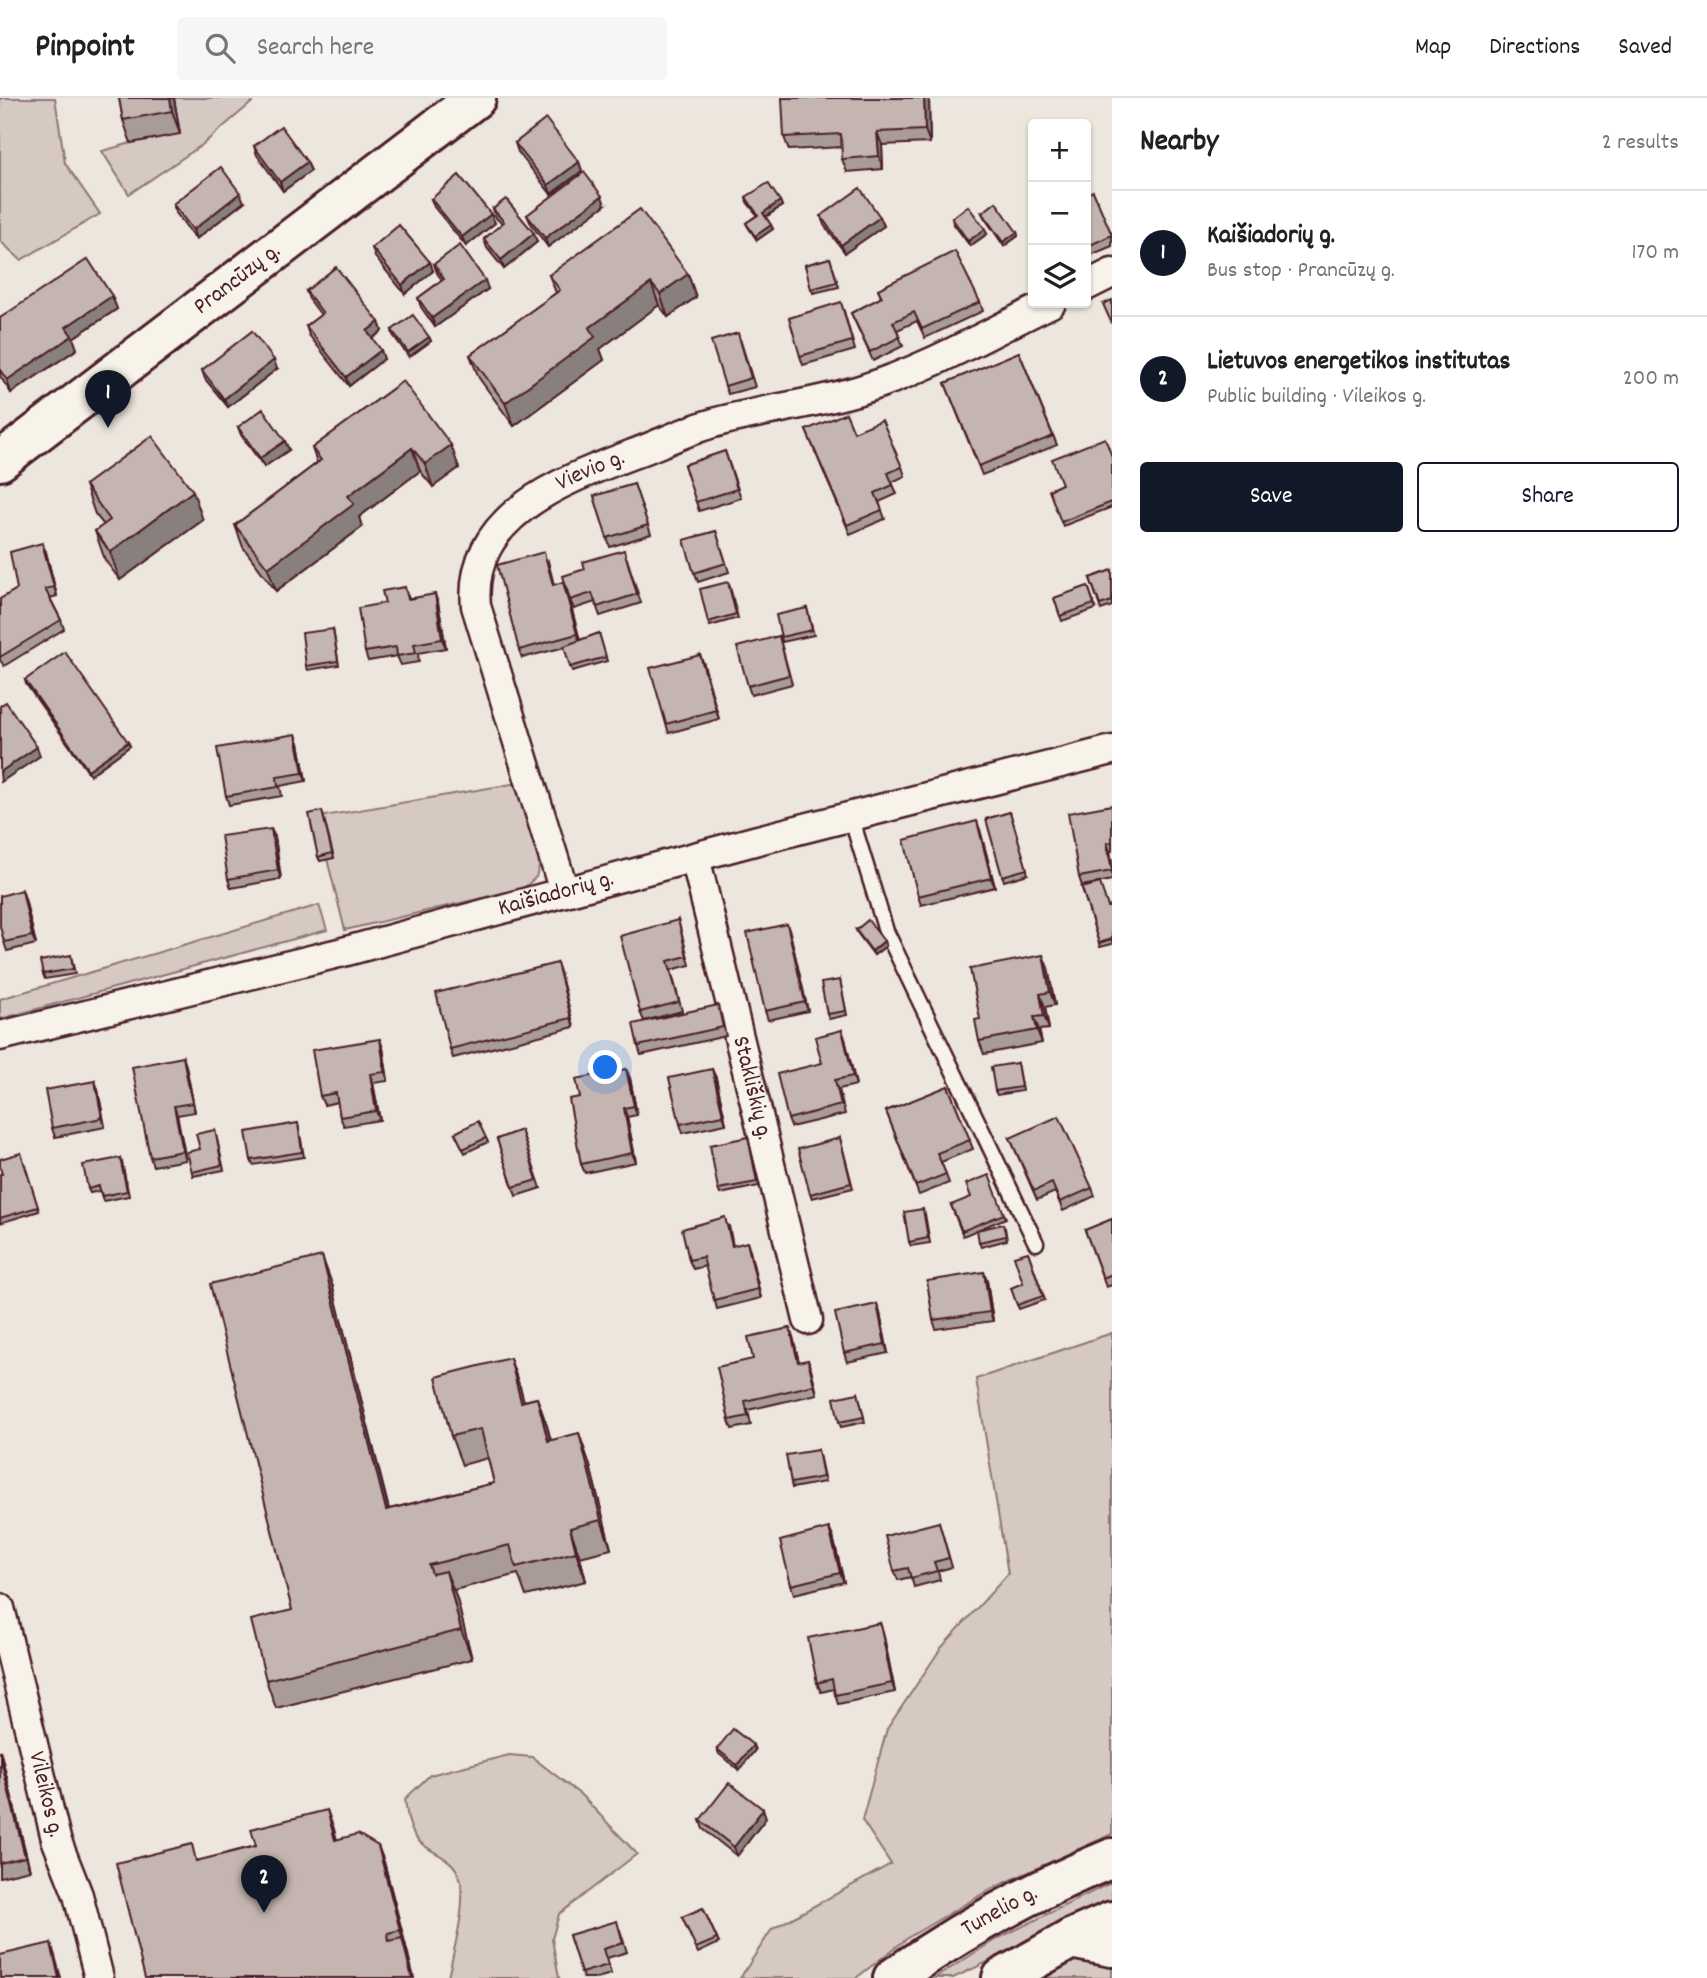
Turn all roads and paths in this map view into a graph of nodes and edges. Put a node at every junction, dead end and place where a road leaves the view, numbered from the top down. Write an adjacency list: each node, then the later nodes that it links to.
1 (476, 98): 5 (street, Prancūzų g.)
2 (1112, 273): 3 (street)
3 (1091, 284)
4 (1040, 308): 9 (street, Vievio g.)
5 (0, 461)
6 (1112, 750): 7 (street, Kaišiadorių g.)
7 (851, 817): 8 (street, Kaišiadorių g.); 11 (lane)
8 (695, 857): 9 (street, Kaišiadorių g.); 12 (street, Stakliškių g.)
9 (564, 891): 10 (street, Kaišiadorių g.)
10 (0, 1036)
11 (1036, 1243)
12 (808, 1320)
13 (0, 1608): 18 (street, Vileikos g.)
14 (1112, 1858): 19 (street, Tunelio g.)
15 (1112, 1921): 16 (street)
16 (1071, 1939): 17 (street); 20 (street)
17 (1112, 1947)
18 (100, 1978)
19 (893, 1978)
20 (1002, 1978)

